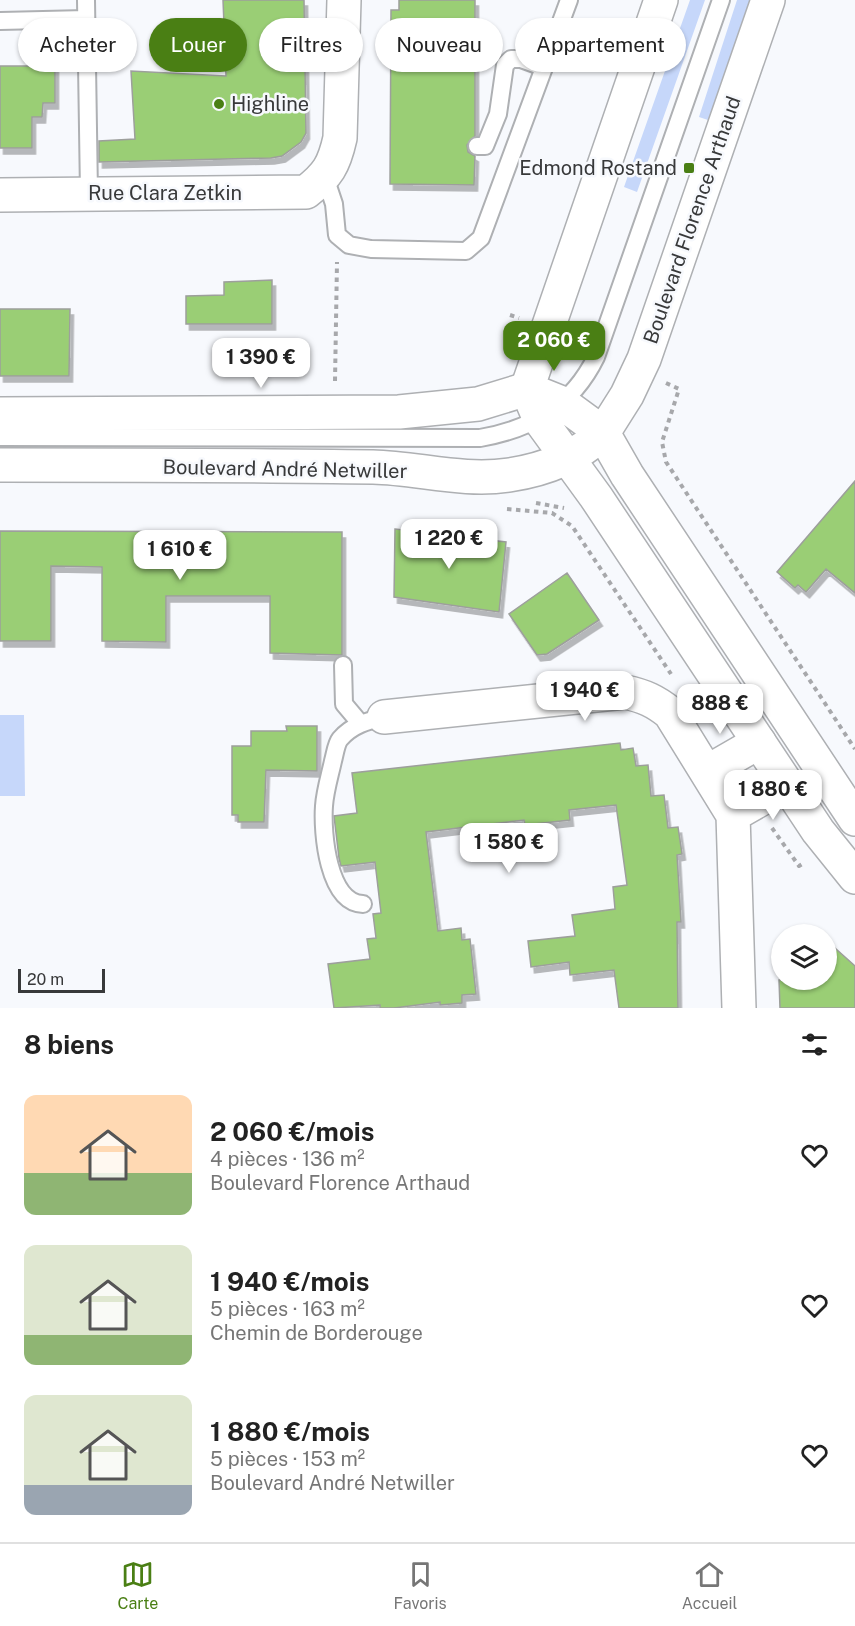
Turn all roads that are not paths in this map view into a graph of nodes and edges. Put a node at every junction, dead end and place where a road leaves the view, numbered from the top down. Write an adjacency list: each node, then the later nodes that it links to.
1 (86, 0): 7 (lane)
2 (344, 0): 15 (street)
3 (569, 0): 8 (lane)
4 (661, 0): 18 (street)
5 (721, 0): 19 (lane)
6 (768, 0): 21 (street, Boulevard Florence Arthaud)
7 (86, 18)
8 (562, 18)
9 (0, 21): 10 (lane)
10 (18, 21)
11 (515, 59): 14 (lane)
12 (87, 72): 16 (lane)
13 (541, 72): 15 (lane)
14 (477, 146)
15 (325, 177): 16 (street, Rue Clara Zetkin)
16 (90, 193): 17 (street, Rue Clara Zetkin)
17 (0, 195)
18 (527, 389): 19 (street); 20 (street)
19 (551, 412): 21 (street); 22 (lane, Boulevard André Netwiller); 23 (street)
20 (0, 414)
21 (603, 433): 23 (street, Boulevard André Netwiller); 31 (street)
22 (0, 437)
23 (567, 458): 24 (street, Boulevard André Netwiller); 27 (street)
24 (0, 465)
25 (343, 665): 26 (lane)
26 (372, 720): 28 (street); 33 (lane)
27 (759, 742): 28 (street); 29 (street)
28 (707, 772): 30 (street)
29 (787, 784): 30 (street); 32 (street)
30 (744, 809): 34 (street)
31 (855, 819)
32 (855, 877)
33 (363, 904)
34 (739, 1008)

